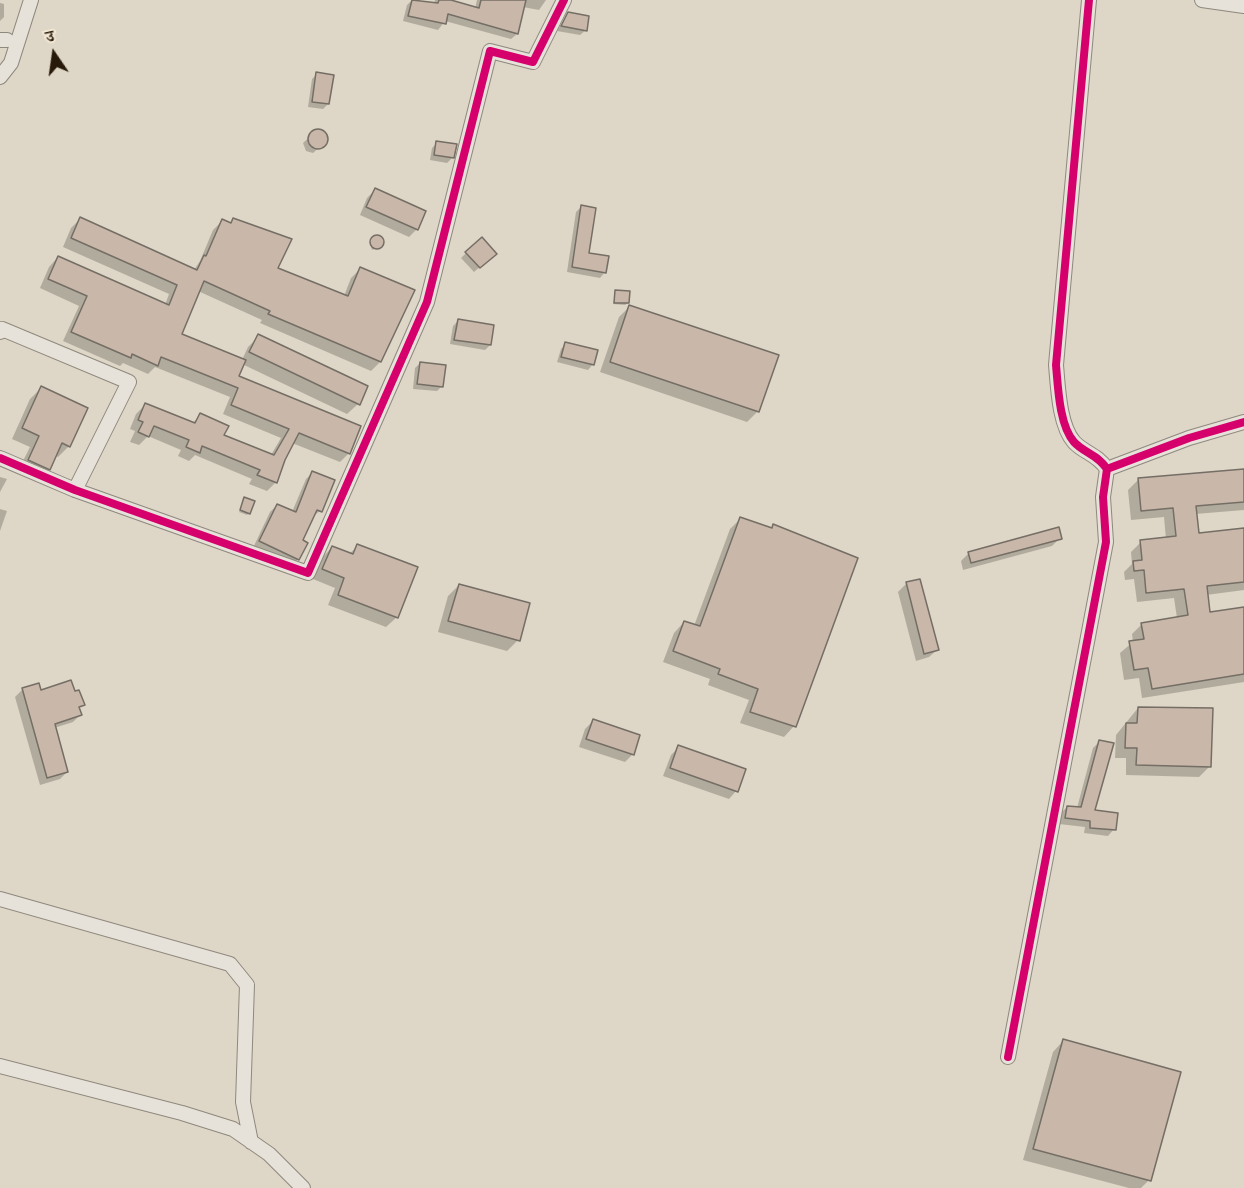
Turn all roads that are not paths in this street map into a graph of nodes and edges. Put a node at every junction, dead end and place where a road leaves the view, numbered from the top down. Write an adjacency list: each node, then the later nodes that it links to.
1 (31, 0): 6 (street)
2 (564, 0): 11 (street)
3 (1089, 0): 10 (street)
4 (1202, 0): 5 (street)
5 (1244, 6)
6 (0, 77)
7 (0, 332): 11 (street)
8 (1244, 422): 10 (street)
9 (0, 458): 11 (street)
10 (1107, 469): 13 (street)
11 (75, 490)
12 (0, 899): 15 (street)
13 (1008, 1057)
14 (0, 1066): 15 (street)
15 (251, 1142): 16 (street)
16 (303, 1188)

